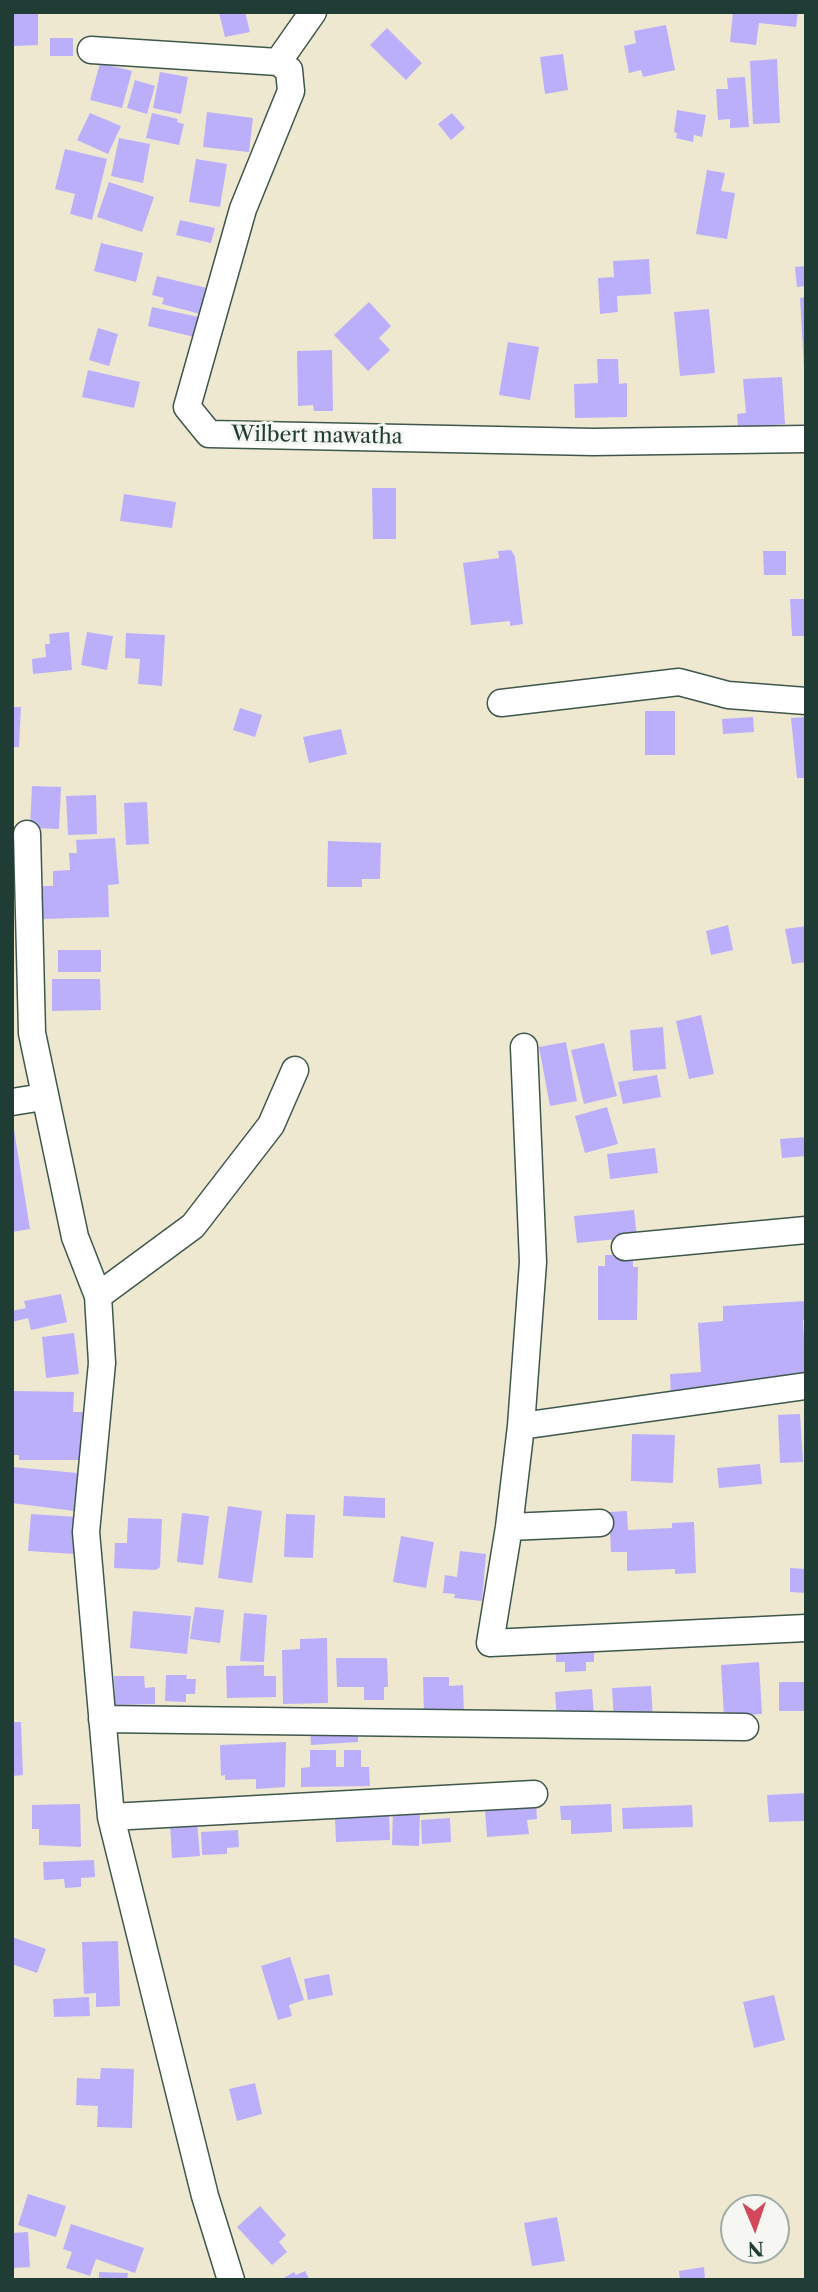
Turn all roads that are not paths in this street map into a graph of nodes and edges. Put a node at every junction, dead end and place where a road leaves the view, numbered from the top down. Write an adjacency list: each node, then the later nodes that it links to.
1 (313, 12): 3 (street)
2 (91, 50): 3 (street)
3 (278, 62): 4 (street, Wilbert mawatha)
4 (806, 439)
5 (806, 701): 6 (street)
6 (501, 703)
7 (27, 834): 10 (street)
8 (524, 1047): 16 (street)
9 (295, 1070): 14 (street)
10 (43, 1097): 11 (street); 14 (street)
11 (12, 1102)
12 (806, 1230): 13 (street)
13 (625, 1248)
14 (98, 1296): 20 (street)
15 (806, 1386): 16 (street)
16 (521, 1426): 18 (street)
17 (600, 1523): 18 (street)
18 (509, 1527): 19 (street)
19 (806, 1628)
20 (102, 1719): 21 (street); 23 (street)
21 (745, 1727)
22 (534, 1794): 23 (street)
23 (111, 1817): 24 (street)
24 (231, 2280)

